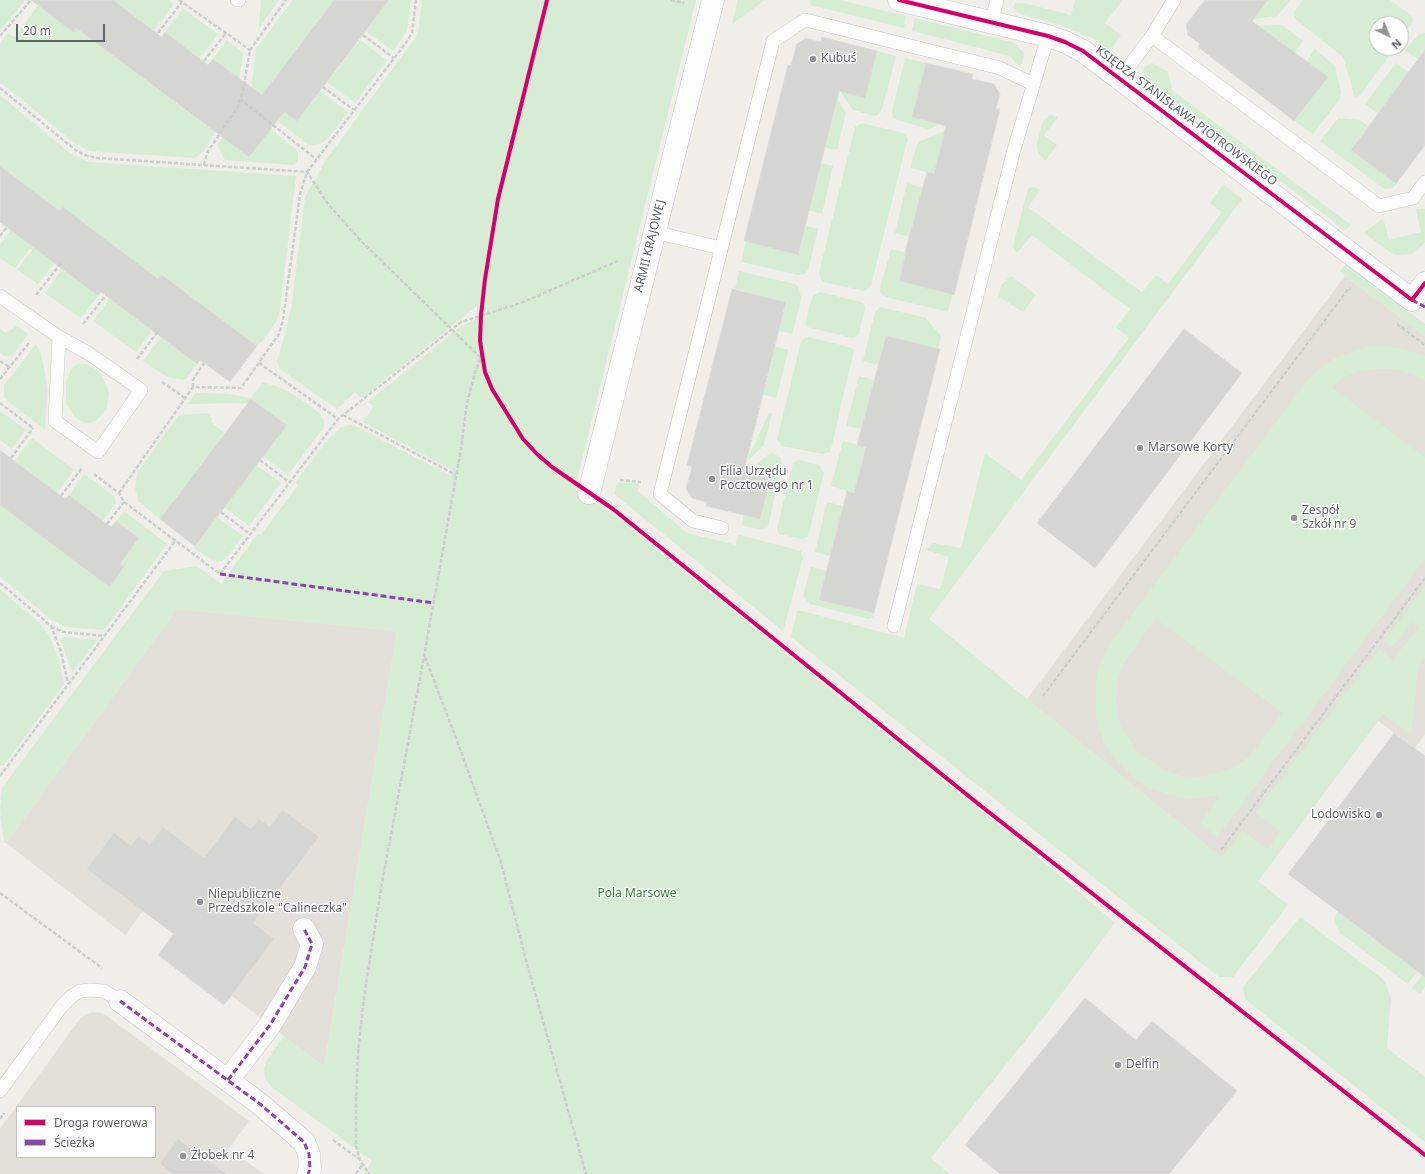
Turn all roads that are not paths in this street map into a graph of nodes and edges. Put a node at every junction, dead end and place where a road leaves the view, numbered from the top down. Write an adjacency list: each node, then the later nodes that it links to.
1 (712, 0): 11 (street, ARMII KRAJOWEJ)
2 (899, 0): 5 (street, KSIĘDZA STANISŁAWA PIOTROWSKIEGO)
3 (997, 0): 5 (lane)
4 (1174, 0): 7 (lane)
5 (991, 23): 6 (street, KSIĘDZA STANISŁAWA PIOTROWSKIEGO)
6 (1048, 36): 8 (street, KSIĘDZA STANISŁAWA PIOTROWSKIEGO); 9 (lane)
7 (1152, 36): 8 (lane); 10 (lane)
8 (1120, 78): 13 (street, KSIĘDZA STANISŁAWA PIOTROWSKIEGO)
9 (1033, 84): 12 (lane); 18 (lane)
10 (1425, 182)
11 (652, 240): 12 (lane); 16 (street, ARMII KRAJOWEJ)
12 (721, 248): 17 (lane)
13 (1425, 283)
14 (0, 296): 15 (lane)
15 (59, 337): 15 (lane)
16 (589, 492)
17 (722, 528)
18 (894, 626)
19 (304, 929): 21 (street)
20 (120, 1001): 21 (street); 22 (lane)
21 (228, 1080): 23 (street)
22 (0, 1091)
23 (308, 1174)

